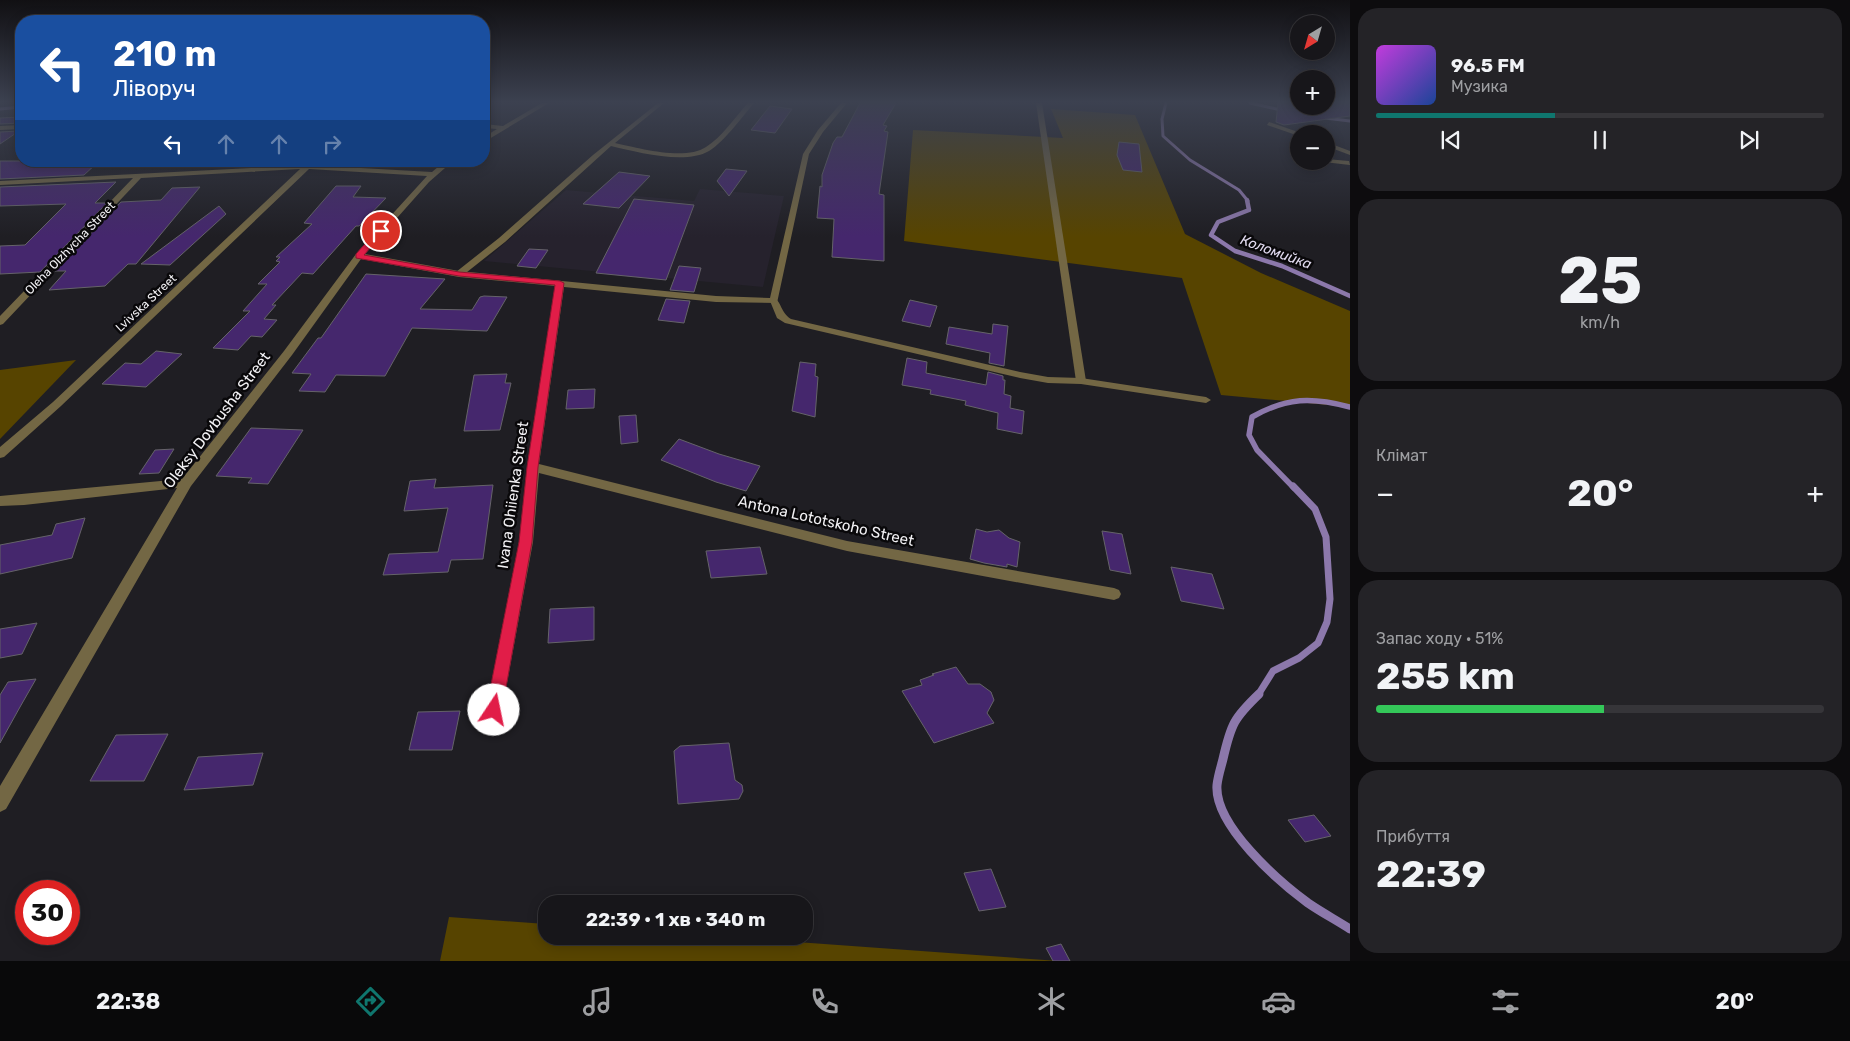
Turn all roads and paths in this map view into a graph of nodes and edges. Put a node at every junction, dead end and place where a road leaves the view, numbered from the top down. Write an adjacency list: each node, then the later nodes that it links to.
1 (606, 148): 18 (lane)
2 (632, 148): 3 (lane)
3 (707, 148)
4 (810, 148): 20 (street)
5 (1046, 148): 22 (street)
6 (1336, 148): 7 (lane)
7 (1350, 153)
8 (1335, 162): 9 (lane)
9 (1350, 163)
10 (264, 167): 15 (street)
11 (307, 167): 24 (street, Lvivska Street)
12 (347, 167): 14 (street)
13 (442, 167): 14 (street, Oleksy Dovbusha Street)
14 (432, 174): 17 (street, Oleksy Dovbusha Street)
15 (140, 175): 16 (street); 21 (street, Oleha Olzhycha Street)
16 (0, 183)
17 (358, 256): 18 (street); 26 (street, Oleksy Dovbusha Street)
18 (459, 274): 19 (street)
19 (560, 283): 20 (street); 25 (street, Ivana Ohiienka Street)
20 (774, 301): 22 (lane)
21 (0, 322)
22 (1081, 381): 23 (lane)
23 (1206, 400)
24 (0, 454)
25 (533, 467): 28 (street, Antona Lototskoho Street); 29 (street, Ivana Ohiienka Street)
26 (186, 483): 27 (street); 30 (street, Oleksy Dovbusha Street)
27 (0, 501)
28 (1114, 594)
29 (494, 710)
30 (0, 803)

